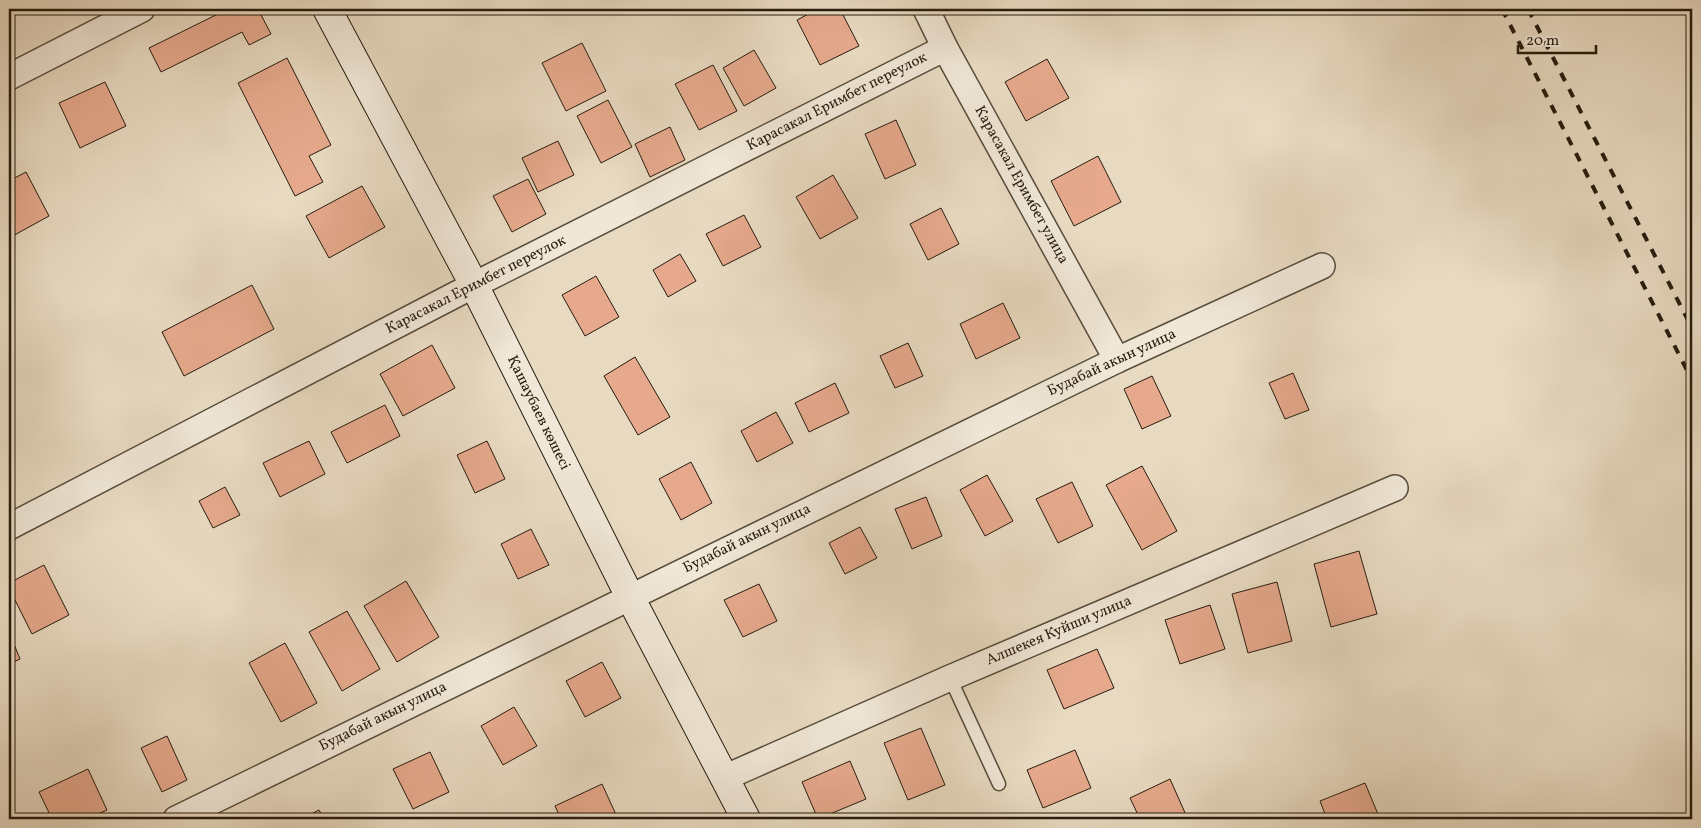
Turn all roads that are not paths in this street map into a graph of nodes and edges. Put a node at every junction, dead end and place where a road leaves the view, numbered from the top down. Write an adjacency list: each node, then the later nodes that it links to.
1 (142, 9): 5 (street)
2 (327, 9): 7 (street, Қашаубаев көшесі)
3 (926, 9): 4 (street, Карасакал Еримбет улица)
4 (945, 48): 7 (street, Карасакал Еримбет переулок); 8 (street, Карасакал Еримбет улица)
5 (9, 77)
6 (1322, 266): 8 (street, Будабай акын улица)
7 (474, 285): 10 (street, Карасакал Еримбет переулок); 11 (street, Қашаубаев көшесі)
8 (1117, 360): 11 (street, Будабай акын улица)
9 (1395, 488): 12 (street, Алшекея Куйши улица)
10 (9, 527)
11 (630, 597): 13 (street, Қашаубаев көшесі); 15 (street, Будабай акын улица)
12 (950, 678): 13 (street, Алшекея Куйши улица); 14 (lane)
13 (724, 778): 16 (street, Қашаубаев көшесі)
14 (999, 784)
15 (176, 819)
16 (746, 819)

